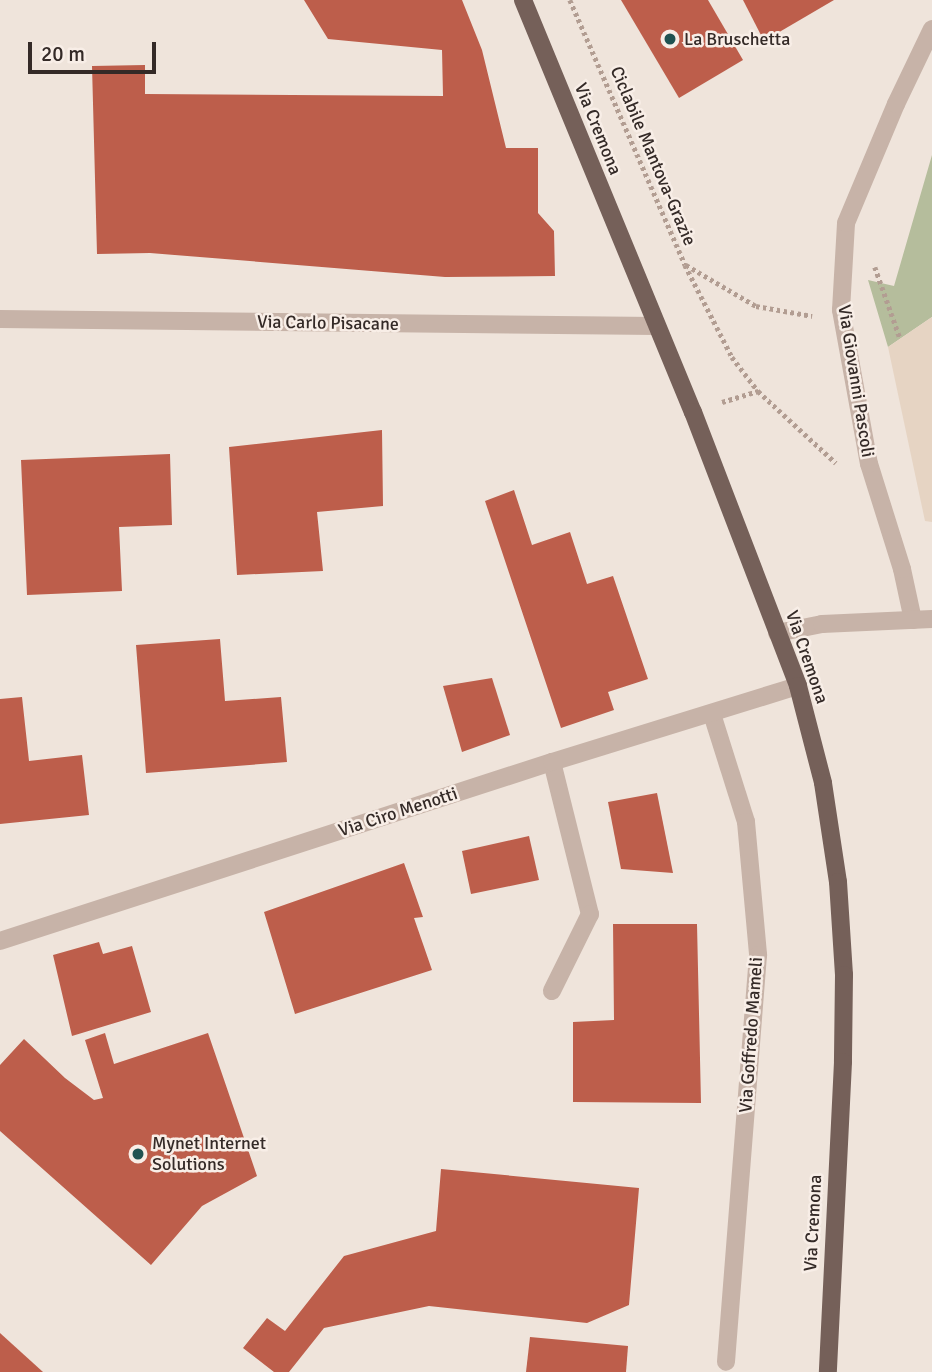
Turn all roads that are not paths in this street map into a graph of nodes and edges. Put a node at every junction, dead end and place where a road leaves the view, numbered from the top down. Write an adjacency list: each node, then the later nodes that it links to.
1 (523, 0): 4 (main road, Via Cremona)
2 (932, 29): 6 (street, Via Giovanni Pascoli)
3 (0, 319): 4 (street, Via Carlo Pisacane)
4 (656, 326): 8 (main road, Via Cremona)
5 (932, 619): 6 (street)
6 (913, 620): 7 (street); 8 (street)
7 (932, 626)
8 (777, 633): 9 (main road, Via Cremona)
9 (798, 686): 10 (street, Via Ciro Menotti); 15 (main road, Via Cremona)
10 (712, 714): 11 (street, Via Ciro Menotti); 14 (street, Via Goffredo Mameli)
11 (552, 762): 12 (street, Via Ciro Menotti); 13 (street)
12 (0, 941)
13 (552, 991)
14 (726, 1362)
15 (828, 1372)

